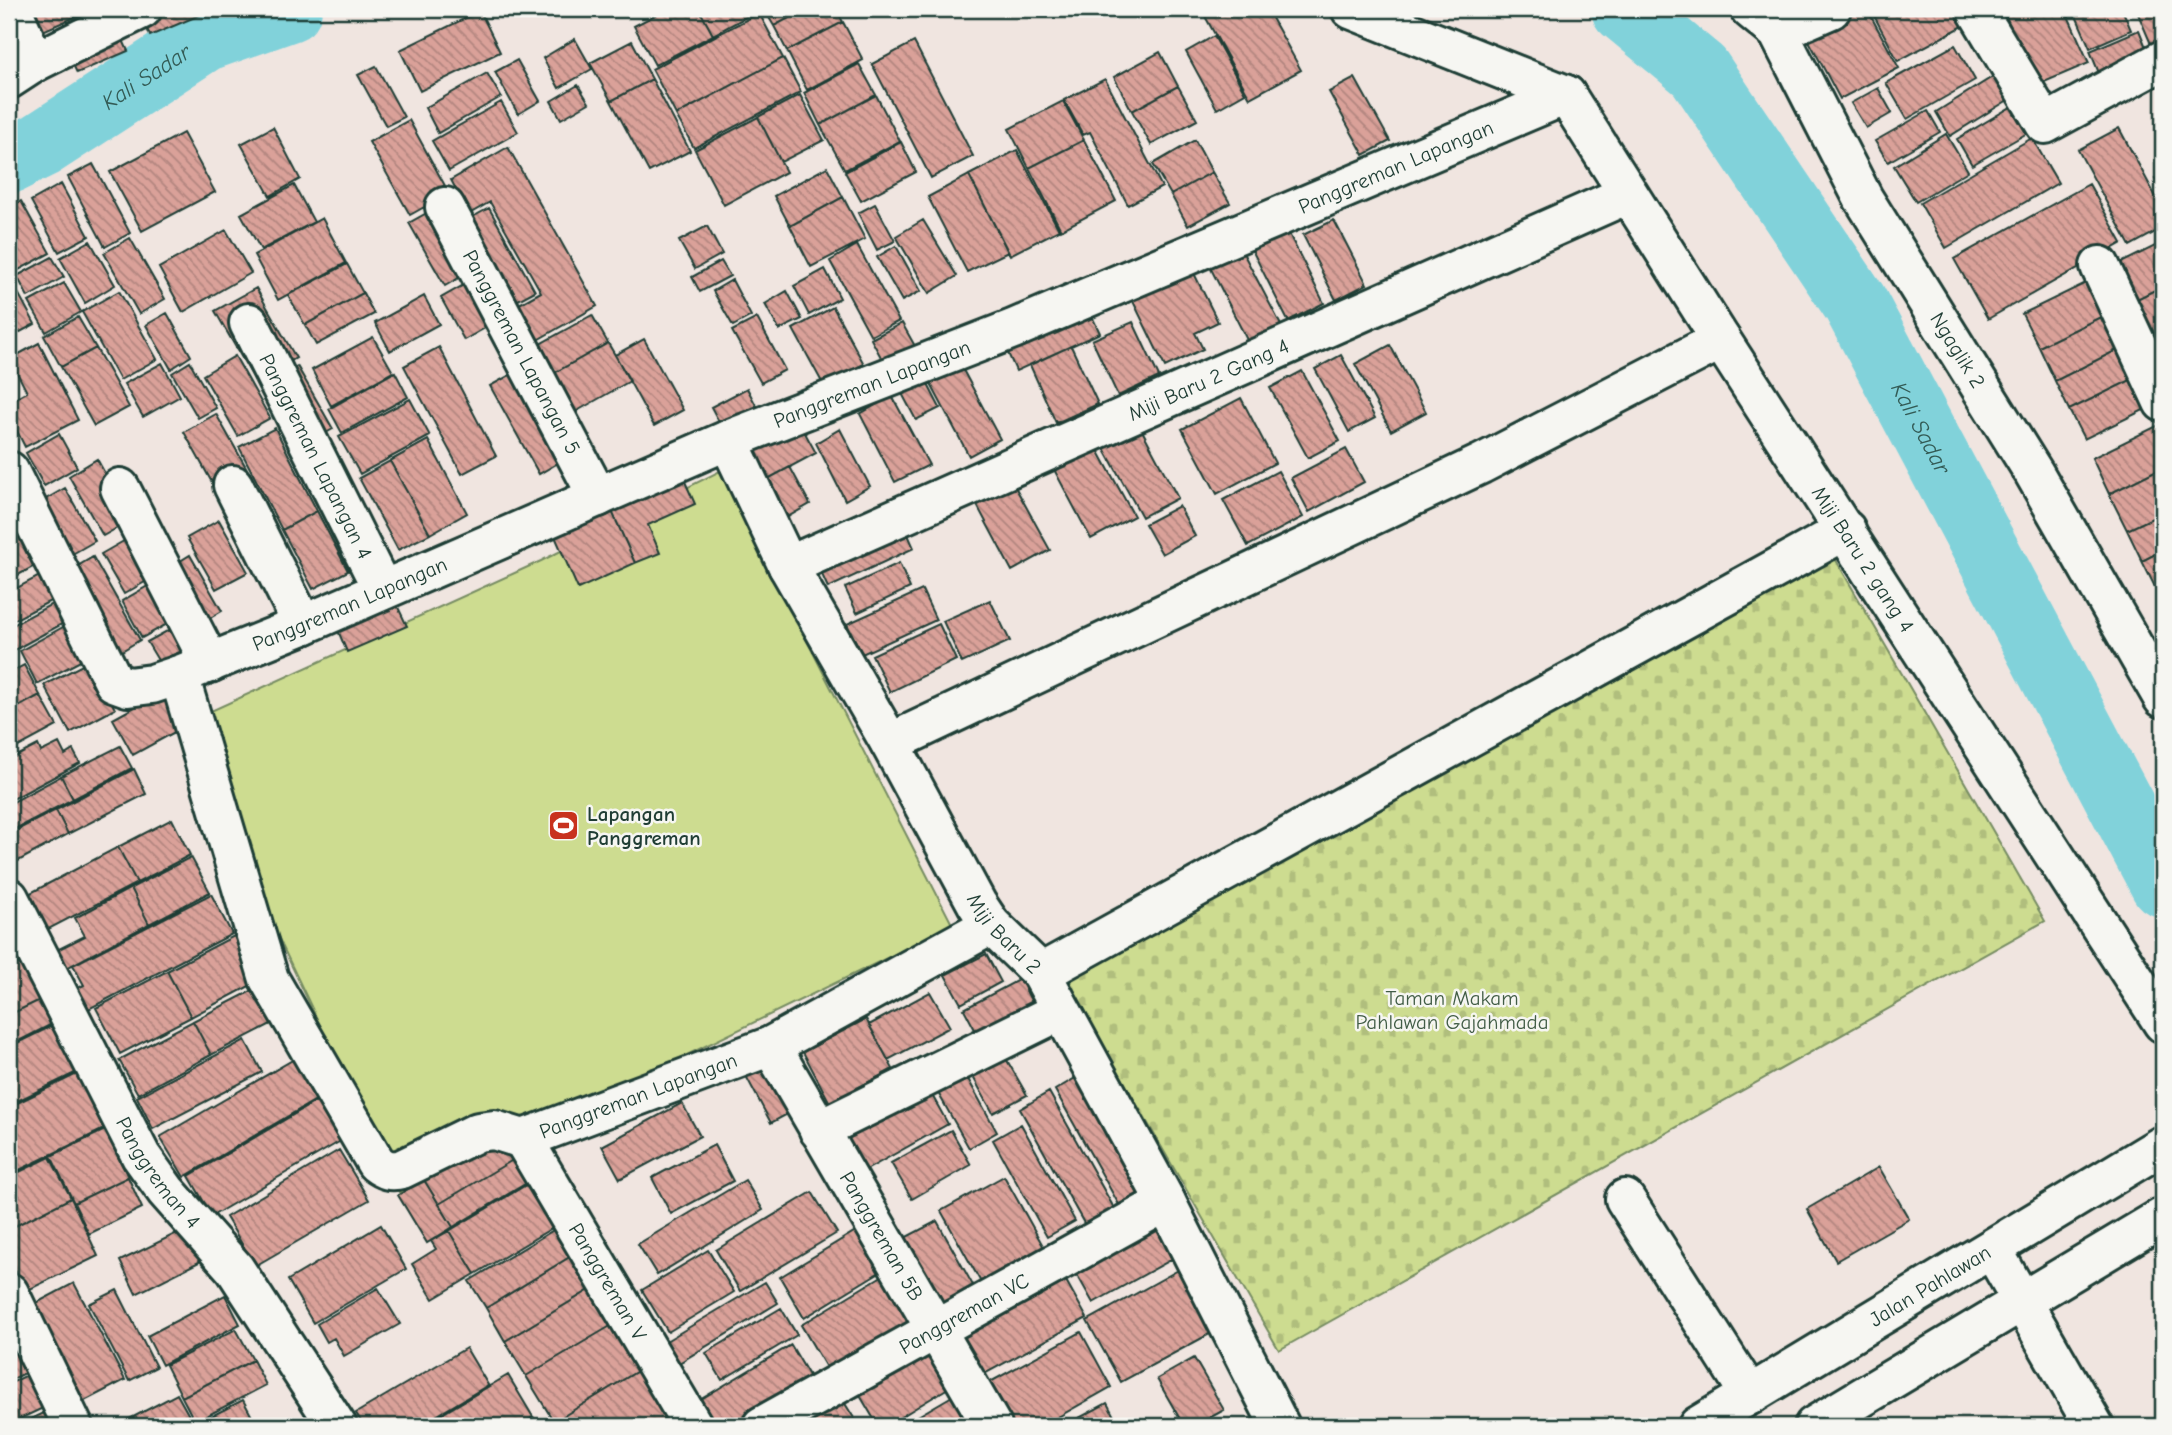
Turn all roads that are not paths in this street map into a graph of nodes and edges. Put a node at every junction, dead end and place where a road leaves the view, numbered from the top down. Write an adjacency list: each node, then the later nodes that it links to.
1 (12, 9): 8 (street)
2 (142, 9): 8 (street)
3 (1351, 9): 9 (street)
4 (1831, 9): 6 (street)
5 (1976, 9): 7 (street)
6 (1764, 21): 26 (street, Ngaglik 2)
7 (2163, 60)
8 (22, 70)
9 (1566, 95): 10 (street, Miji Baru 2 gang 4); 16 (street, Panggreman Lapangan)
10 (1629, 194): 14 (street, Miji Baru 2 gang 4); 22 (street, Miji Baru 2 Gang 4)
11 (446, 207): 20 (street, Panggreman Lapangan 5)
12 (2100, 266): 15 (street)
13 (249, 323): 23 (street, Panggreman Lapangan 4)
14 (1721, 340): 21 (street, Miji Baru 2 gang 4); 27 (street)
15 (2163, 402)
16 (728, 440): 20 (street, Panggreman Lapangan); 22 (street, Miji Baru 2)
17 (9, 471): 25 (street, Panggreman Lapangan)
18 (233, 485): 24 (street)
19 (120, 488): 25 (street)
20 (598, 497): 23 (street, Panggreman Lapangan)
21 (1846, 530): 30 (street); 32 (street, Miji Baru 2 gang 4)
22 (788, 566): 27 (street, Miji Baru 2)
23 (382, 589): 24 (street, Panggreman Lapangan)
24 (303, 625): 25 (street, Panggreman Lapangan)
25 (194, 669): 35 (street, Panggreman Lapangan)
26 (2163, 698)
27 (890, 743): 29 (street, Miji Baru 2)
28 (9, 898): 47 (street, Panggreman 4)
29 (991, 925): 30 (street, Miji Baru 2); 33 (street, Panggreman Lapangan)
30 (1041, 973): 31 (street, Miji Baru 2)
31 (1060, 1011): 34 (street); 38 (street, Miji Baru 2)
32 (2163, 1023)
33 (771, 1046): 34 (street, Panggreman 5B); 35 (street, Panggreman Lapangan)
34 (819, 1130): 43 (street, Panggreman 5B)
35 (523, 1139): 48 (street, Panggreman V)
36 (2163, 1145): 40 (street, Jalan Pahlawan)
37 (1625, 1199): 44 (street)
38 (1166, 1202): 43 (street, Panggreman VC); 45 (street, Miji Baru 2)
39 (2163, 1217): 42 (street)
40 (1992, 1249): 42 (street); 44 (street, Jalan Pahlawan)
41 (9, 1293): 46 (street)
42 (2023, 1302): 52 (street); 53 (street)
43 (936, 1330): 49 (street, Panggreman VC); 50 (street, Panggreman 5B)
44 (1750, 1395): 51 (street, Jalan Pahlawan)
45 (1268, 1422)
46 (73, 1426)
47 (337, 1426)
48 (694, 1426)
49 (762, 1426)
50 (992, 1426)
51 (1698, 1426)
52 (1814, 1426)
53 (2094, 1426)

